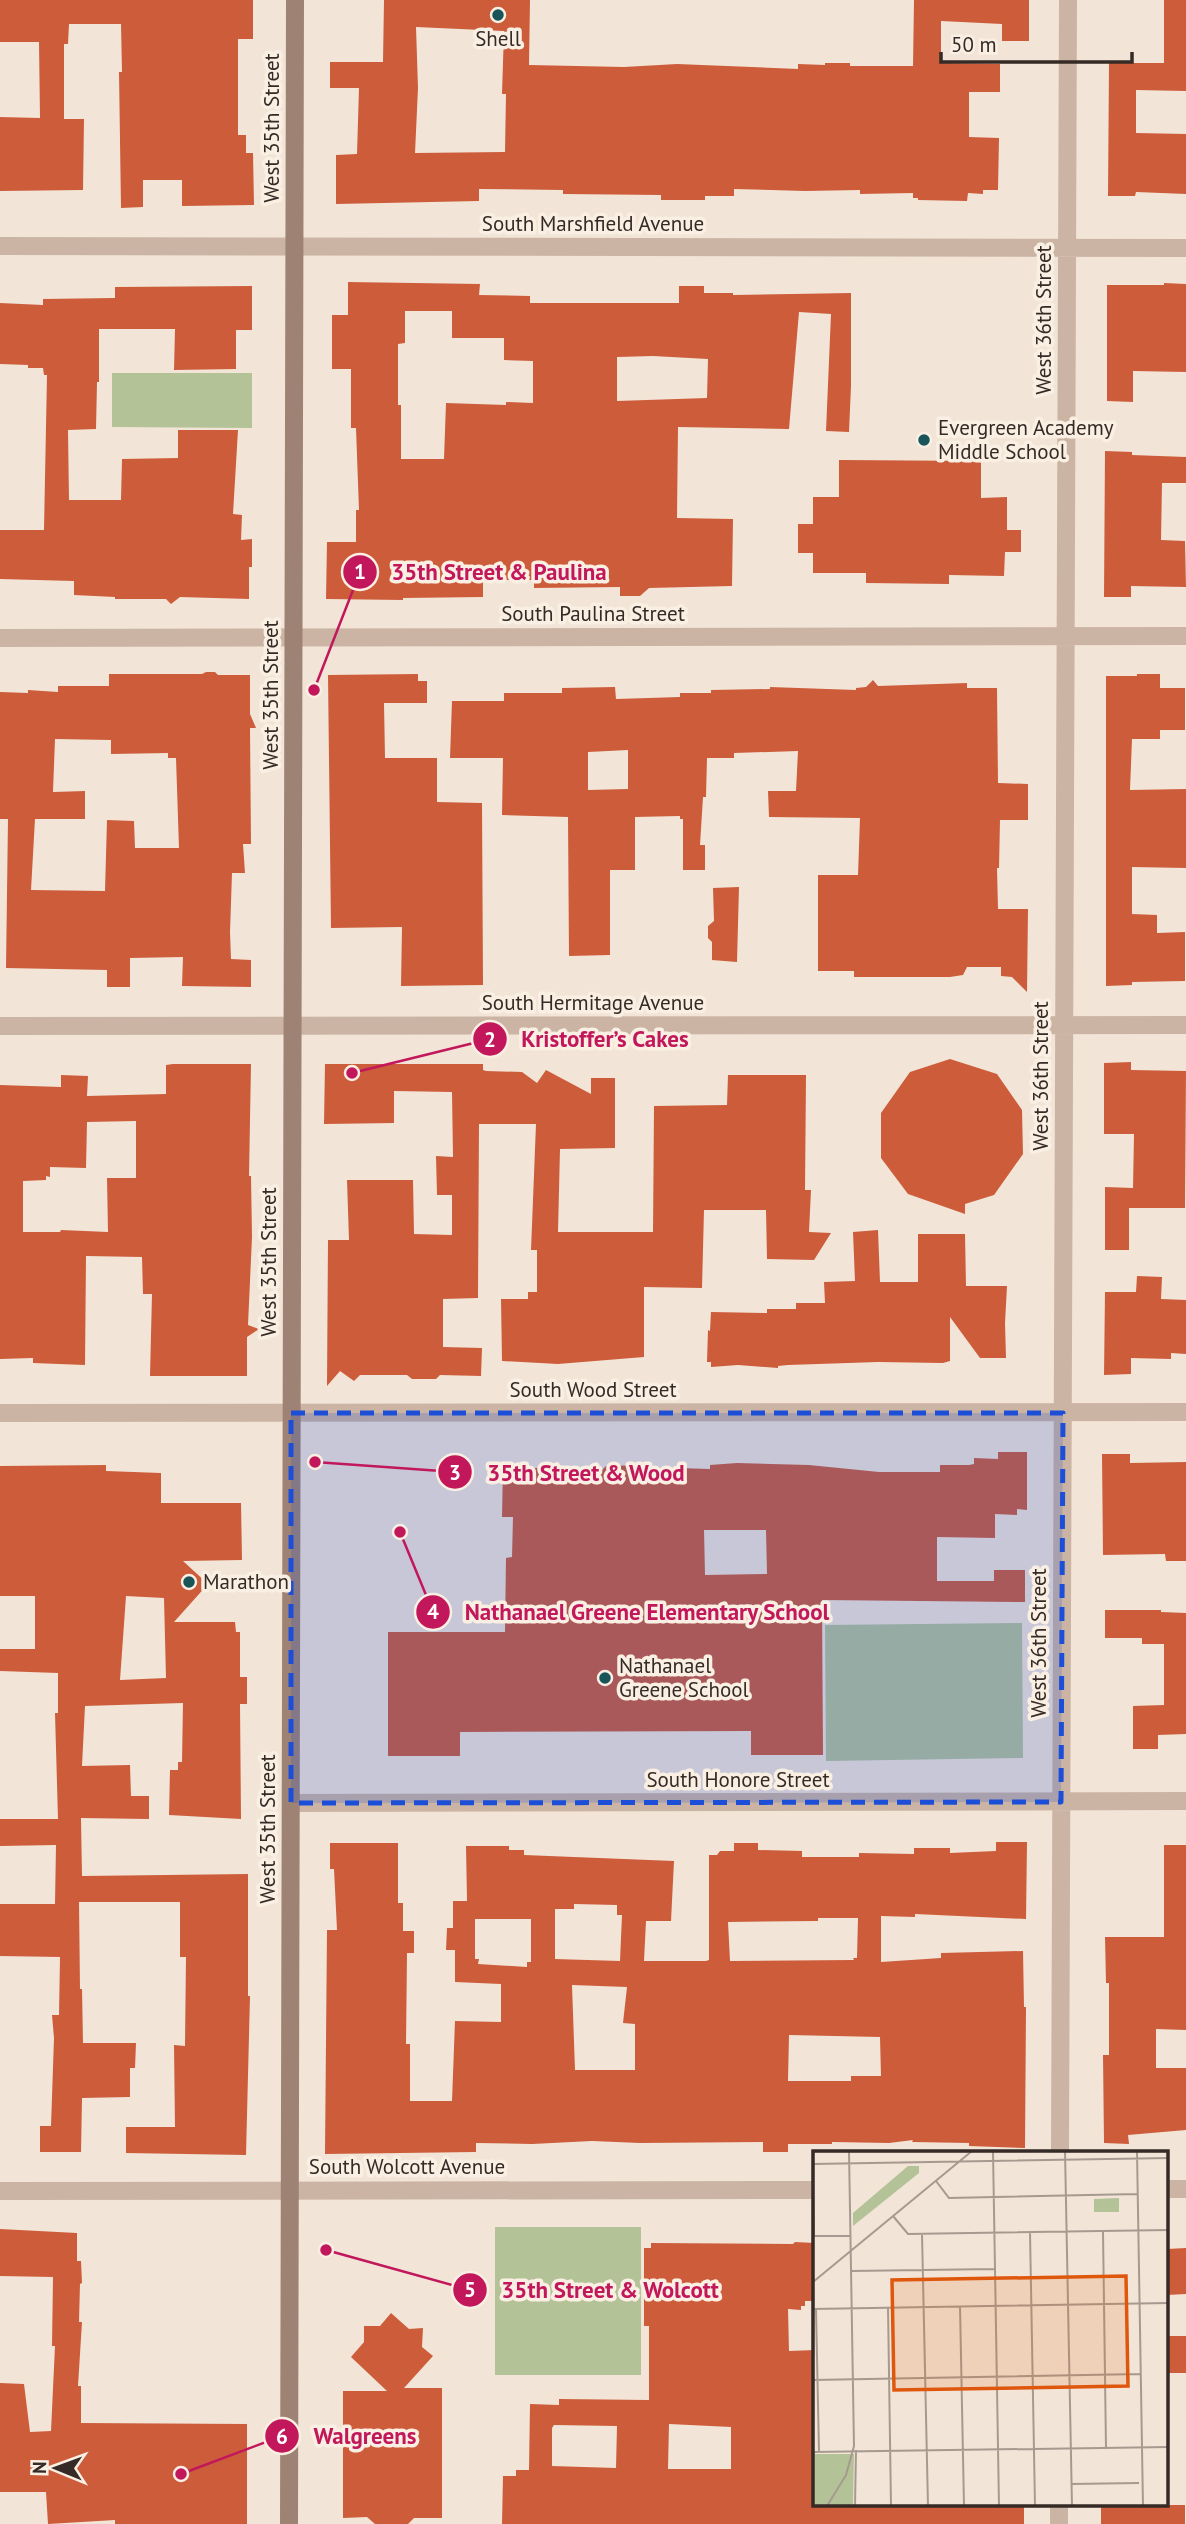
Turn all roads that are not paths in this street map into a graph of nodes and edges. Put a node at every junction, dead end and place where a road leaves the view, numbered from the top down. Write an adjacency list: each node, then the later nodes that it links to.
1 (295, 0): 4 (main road, West 35th Street)
2 (1068, 0): 5 (street, West 36th Street)
3 (0, 246): 4 (street, South Marshfield Avenue)
4 (294, 246): 5 (street, South Marshfield Avenue); 9 (main road, West 35th Street)
5 (1067, 248): 6 (street, South Marshfield Avenue); 7 (street, West 36th Street)
6 (1186, 248)
7 (1065, 636): 8 (street, South Paulina Street); 9 (street, South Paulina Street); 14 (street, West 36th Street)
8 (1186, 636)
9 (293, 637): 10 (street, South Paulina Street); 13 (main road, West 35th Street)
10 (0, 638)
11 (1186, 1025): 14 (street, South Hermitage Avenue)
12 (0, 1026): 13 (street, South Hermitage Avenue)
13 (293, 1026): 14 (street, South Hermitage Avenue); 17 (main road, West 35th Street)
14 (1064, 1026): 18 (street, West 36th Street)
15 (1186, 1412): 18 (street, South Wood Street)
16 (0, 1413): 17 (street, South Wood Street)
17 (291, 1413): 18 (street, South Wood Street); 21 (main road, West 35th Street)
18 (1063, 1413): 20 (street, West 36th Street)
19 (1186, 1801): 20 (street, South Honore Street)
20 (1061, 1802): 21 (street, South Honore Street); 22 (street, West 36th Street)
21 (290, 1803): 26 (main road, West 35th Street)
22 (1060, 2151)
23 (1168, 2189): 24 (street)
24 (1186, 2189)
25 (0, 2190): 26 (street, South Wolcott Avenue)
26 (289, 2190): 27 (street, South Wolcott Avenue); 29 (main road, West 35th Street)
27 (813, 2190)
28 (1059, 2506): 30 (street)
29 (289, 2524)
30 (1059, 2524)

